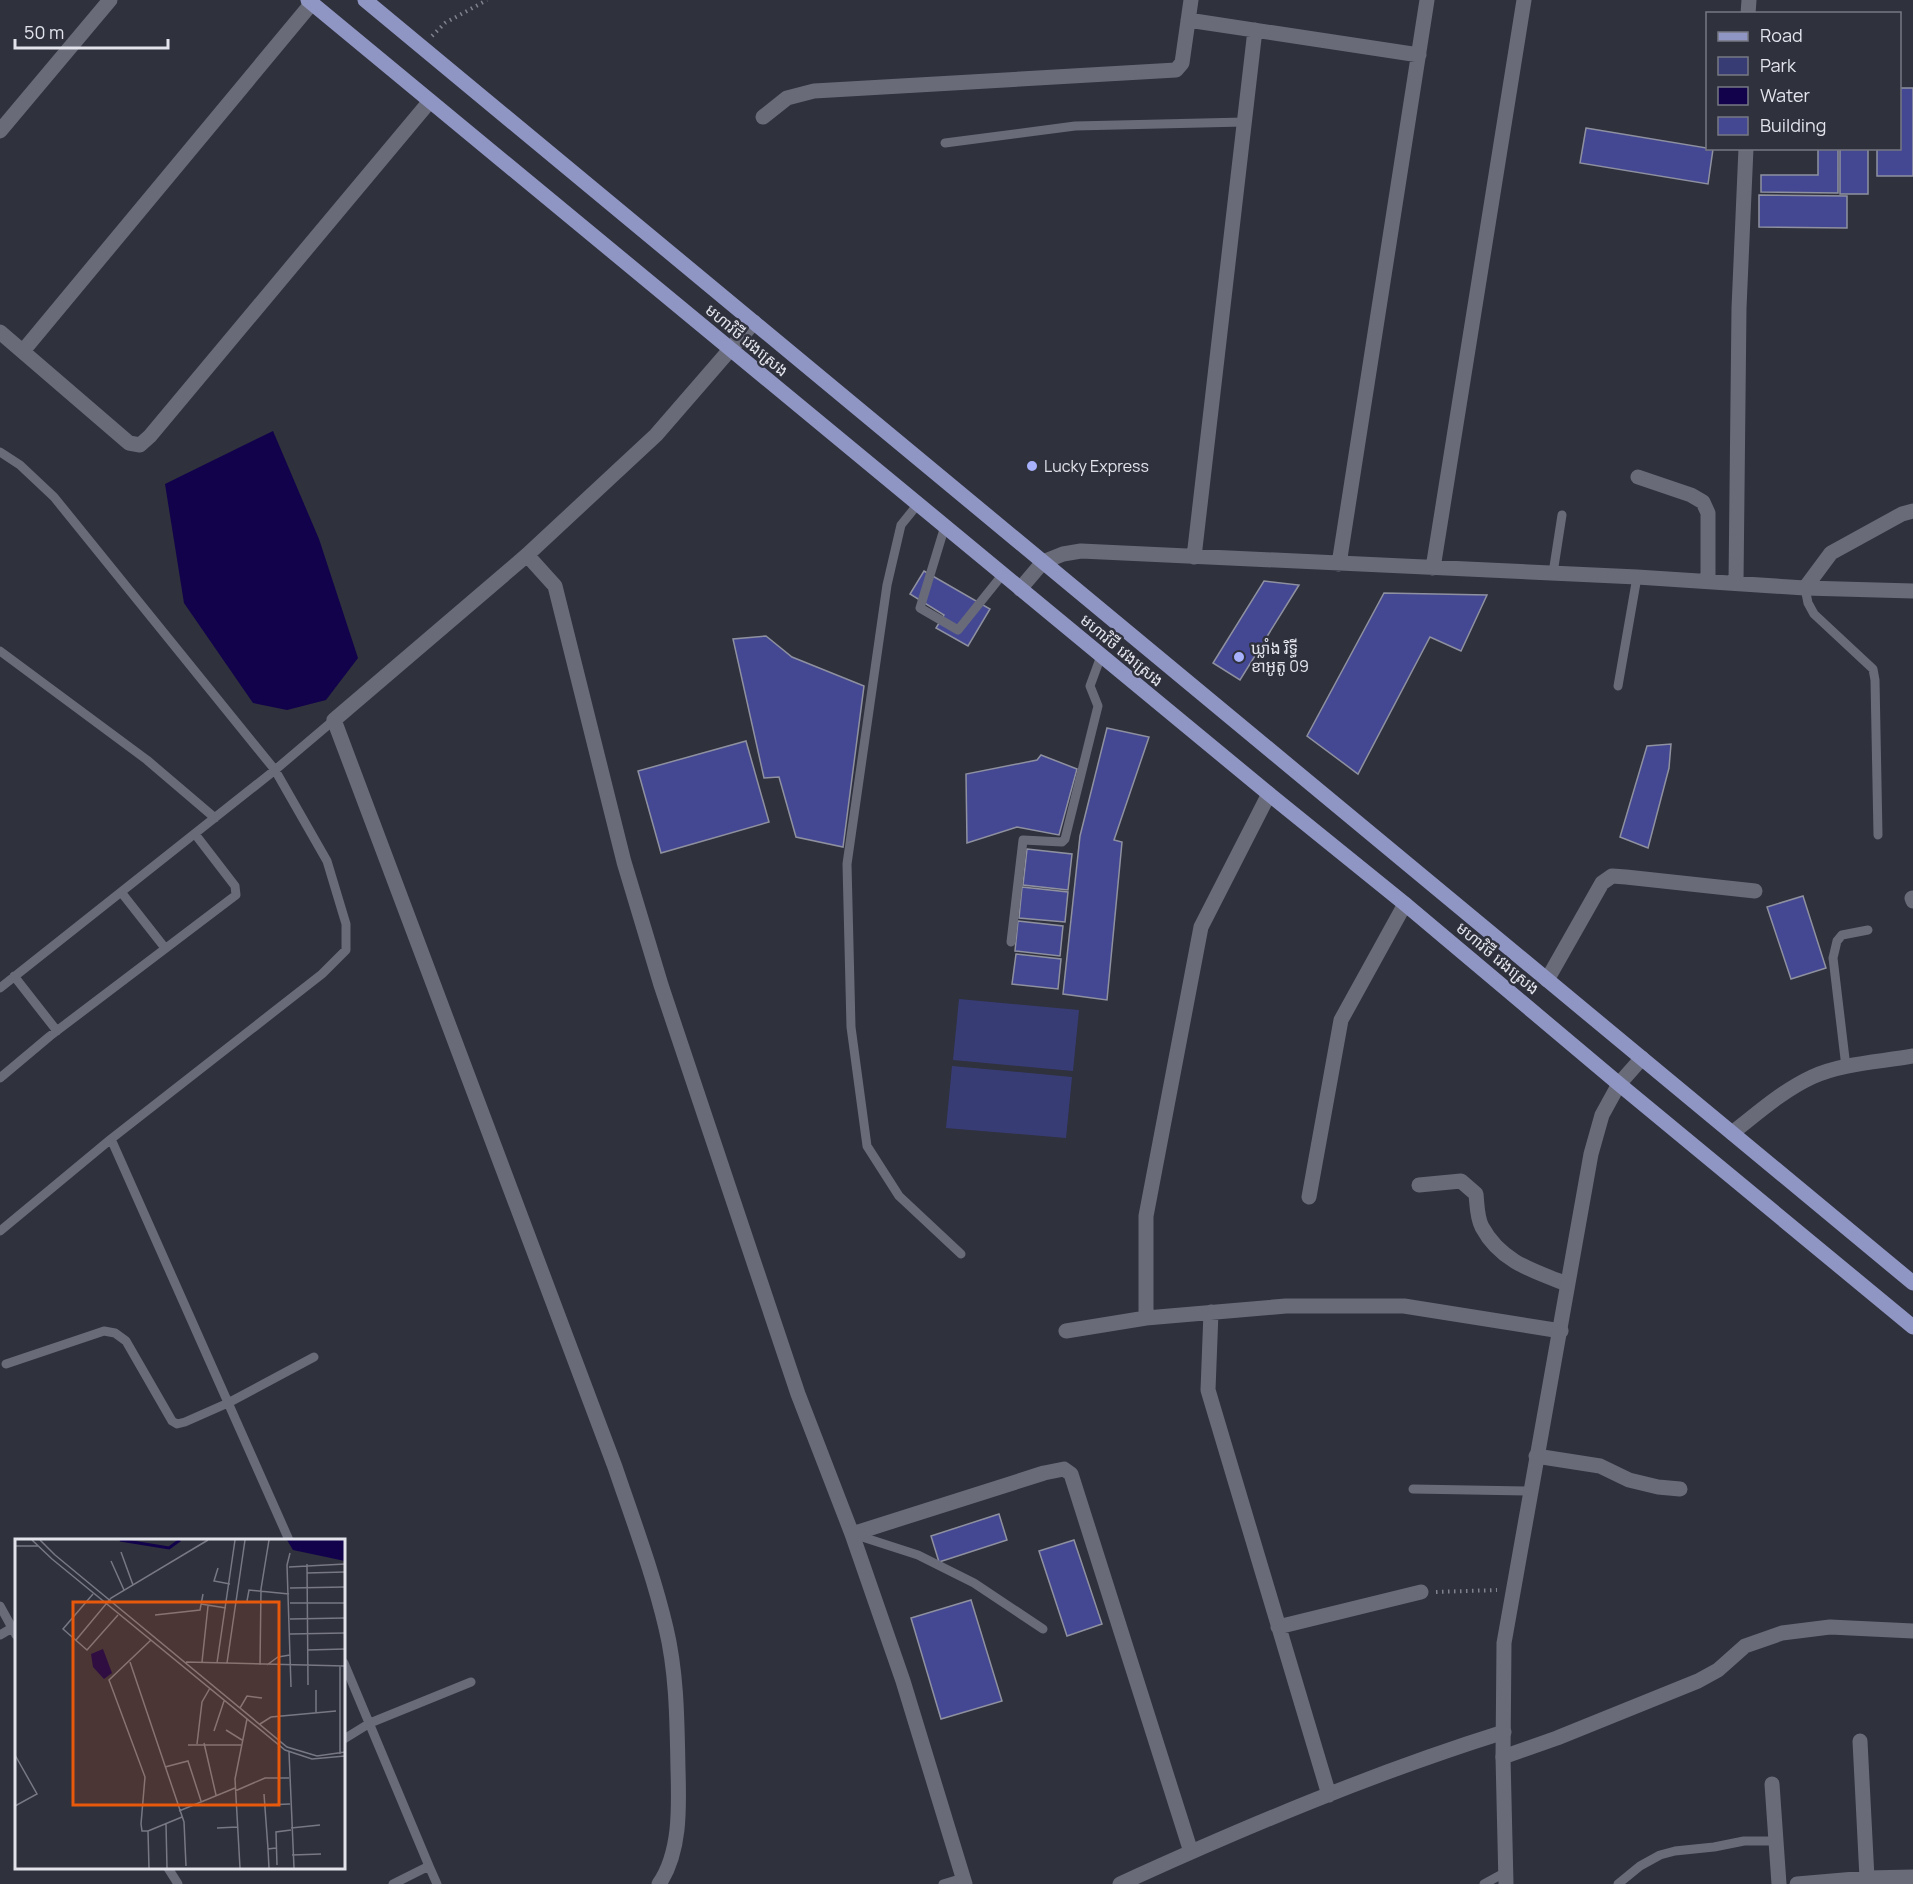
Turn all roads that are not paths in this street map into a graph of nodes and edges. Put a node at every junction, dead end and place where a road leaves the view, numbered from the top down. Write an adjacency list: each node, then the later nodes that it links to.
1 (110, 0): 13 (street)
2 (365, 0): 16 (main road, មហាវិថី វេងស្រេង)
3 (1191, 0): 7 (street)
4 (1427, 0): 9 (street)
5 (1524, 0): 30 (street)
6 (312, 1): 10 (main road, មហាវិថី វេងស្រេង); 19 (street)
7 (1188, 20): 8 (street); 11 (street)
8 (1255, 30): 9 (street); 12 (street)
9 (1419, 54): 29 (street)
10 (430, 101): 18 (main road, មហាវិថី វេងស្រេង); 19 (street)
11 (763, 117)
12 (1244, 122): 14 (lane); 27 (street)
13 (0, 131)
14 (945, 143)
15 (1746, 150): 35 (street)
16 (754, 322): 18 (street); 28 (main road, មហាវិថី វេងស្រេង)
17 (0, 332): 19 (street)
18 (730, 348): 22 (main road, មហាវិថី វេងស្រេង); 26 (street)
19 (22, 351)
20 (0, 452): 43 (lane)
21 (1638, 477): 34 (street)
22 (918, 504): 25 (main road, មហាវិថី វេងស្រេង); 68 (lane)
23 (1913, 511): 36 (street)
24 (1562, 515): 31 (lane)
25 (945, 526): 32 (main road, មហាវិថី វេងស្រេង); 32 (lane)
26 (526, 555): 42 (street); 83 (street)
27 (1194, 557): 28 (street); 29 (street)
28 (1043, 562): 37 (street); 55 (main road, មហាវិថី វេងស្រេង)
29 (1340, 564): 30 (street)
30 (1433, 568): 31 (street)
31 (1553, 573): 33 (street)
32 (1003, 574): 37 (main road, មហាវិថី វេងស្រេង)
33 (1637, 577): 34 (street); 41 (lane)
34 (1708, 582): 35 (street)
35 (1736, 583): 36 (street)
36 (1805, 588): 38 (street); 47 (lane)
37 (1020, 589): 40 (main road, មហាវិថី វេងស្រេង)
38 (1913, 591)
39 (0, 651): 45 (lane)
40 (1101, 656): 44 (main road, មហាវិថី វេងស្រេង); 52 (lane)
41 (1618, 686)
42 (334, 720): 43 (lane); 112 (street)
43 (275, 770): 45 (lane); 64 (lane)
44 (1269, 794): 50 (main road, មហាវិថី វេងស្រេង); 72 (street)
45 (215, 818): 46 (lane)
46 (195, 834): 49 (lane); 53 (lane)
47 (1878, 835)
48 (1755, 891): 55 (street)
49 (121, 892): 53 (lane); 54 (lane)
50 (1405, 904): 62 (main road, មហាវិថី វេងស្រេង); 66 (street)
51 (1868, 930): 60 (lane)
52 (1011, 942)
53 (165, 948): 57 (lane)
54 (15, 976): 56 (lane); 57 (lane)
55 (1547, 980): 59 (main road, មហាវិថី វេងស្រេង)
56 (0, 988)
57 (57, 1031): 61 (lane)
58 (1913, 1056): 60 (street)
59 (1642, 1058): 62 (street); 63 (main road, មហាវិថី វេងស្រេង)
60 (1846, 1067): 63 (street)
61 (0, 1078)
62 (1619, 1084): 70 (street); 73 (main road, មហាវិថី វេងស្រេង)
63 (1732, 1133): 69 (main road, មហាវិថី វេងស្រេង)
64 (111, 1139): 67 (lane); 78 (lane)
65 (1419, 1185): 70 (street)
66 (1309, 1197)
67 (0, 1231)
68 (961, 1254)
69 (1913, 1283)
70 (1567, 1284): 75 (street)
71 (1211, 1312): 72 (street); 75 (street); 87 (street)
72 (1146, 1318): 74 (street)
73 (1913, 1327)
74 (1066, 1332)
75 (1561, 1332): 79 (street)
76 (314, 1357): 78 (lane)
77 (6, 1364): 78 (lane)
78 (228, 1403): 84 (lane)
79 (1536, 1456): 81 (street); 82 (street)
80 (1413, 1489): 82 (lane)
81 (1680, 1489)
82 (1530, 1491): 95 (street)
83 (852, 1534): 88 (lane); 102 (street); 108 (street)
84 (289, 1539)
85 (1420, 1592): 87 (street)
86 (0, 1606): 90 (lane)
87 (1278, 1627): 100 (street)
88 (1042, 1629)
89 (1913, 1631): 98 (street)
90 (14, 1632): 91 (lane)
91 (0, 1635)
92 (345, 1665): 94 (lane)
93 (471, 1682): 94 (lane)
94 (370, 1723): 96 (lane); 103 (lane)
95 (1504, 1732): 98 (street); 100 (street)
96 (345, 1738)
97 (1860, 1741): 107 (street)
98 (1503, 1757): 106 (street)
99 (1772, 1784): 101 (street)
100 (1329, 1795): 102 (street)
101 (1776, 1840): 116 (lane); 117 (street)
102 (1191, 1852): 114 (street)
103 (429, 1866): 110 (lane); 111 (lane)
104 (169, 1869): 109 (lane)
105 (1913, 1877): 107 (street)
106 (1506, 1878): 115 (lane)
107 (1867, 1878): 118 (street)
108 (964, 1881): 113 (lane)
109 (178, 1884)
110 (393, 1884)
111 (437, 1884)
112 (659, 1884)
113 (943, 1884)
114 (1120, 1884)
115 (1484, 1884)
116 (1618, 1884)
117 (1779, 1884)
118 (1797, 1884)

